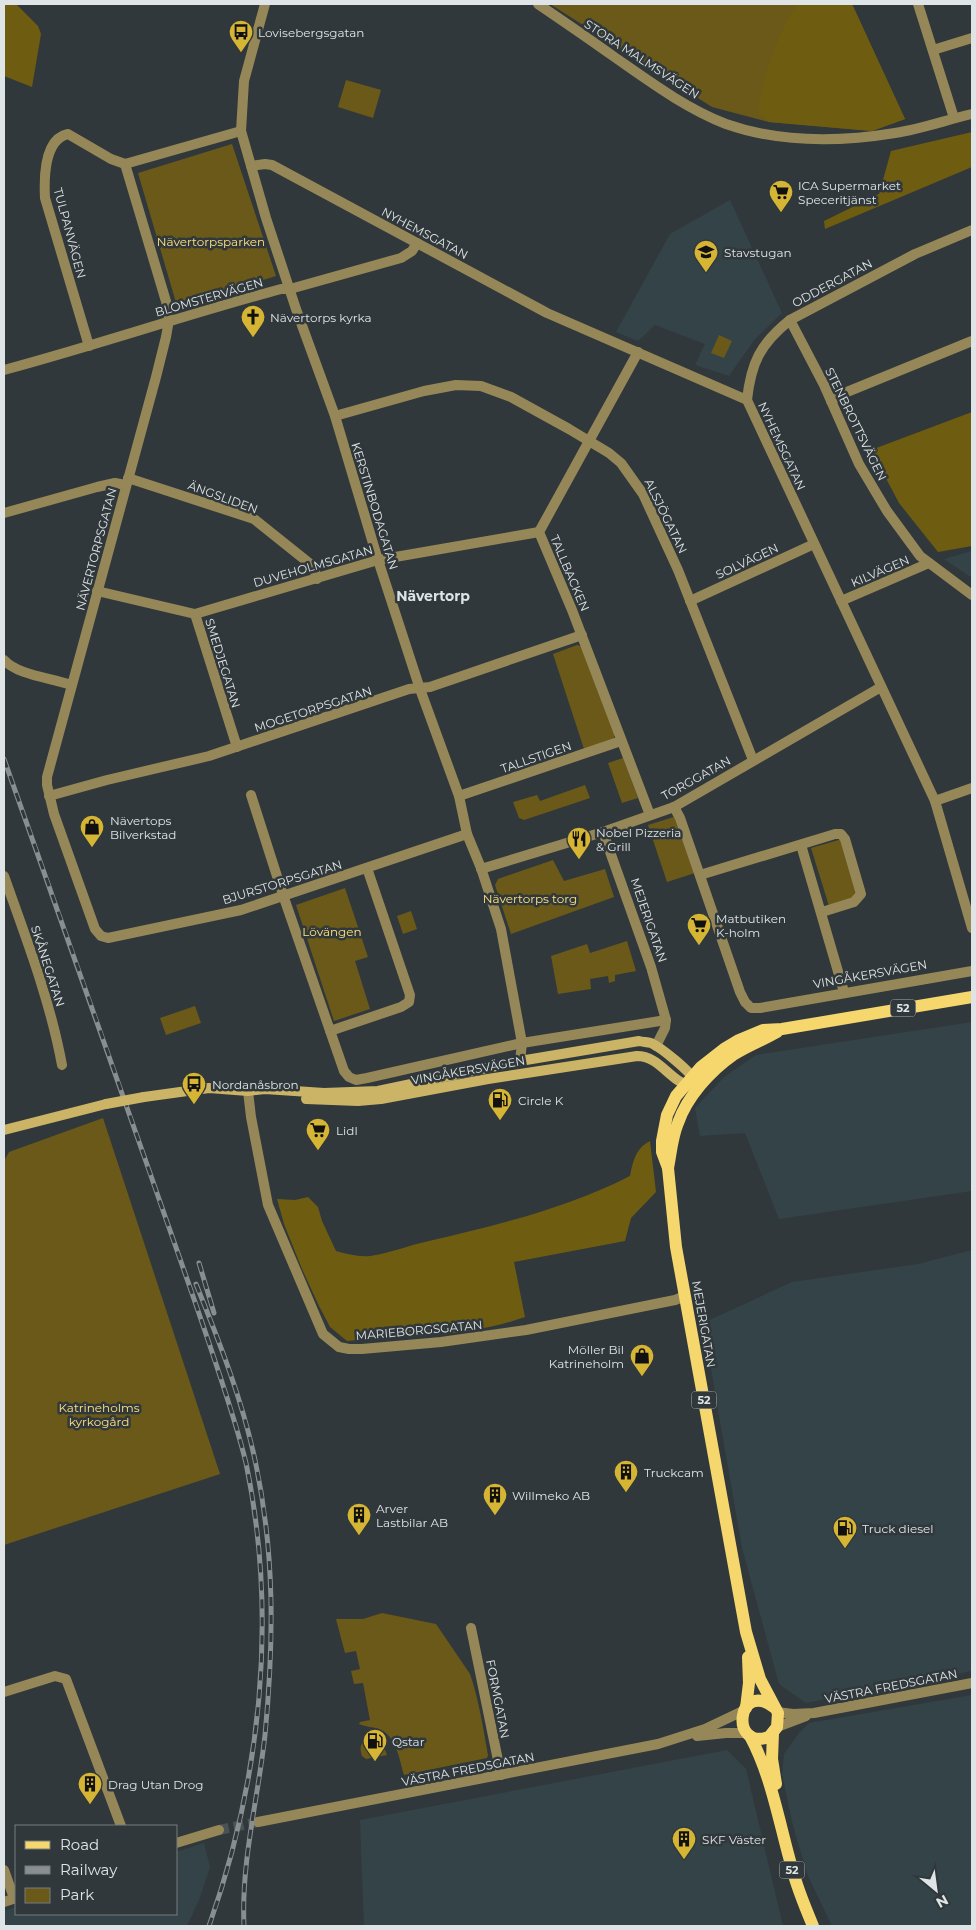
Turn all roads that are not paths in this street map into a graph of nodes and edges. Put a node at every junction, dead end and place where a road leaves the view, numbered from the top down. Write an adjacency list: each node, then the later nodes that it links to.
1 (265, 4): 8 (street, KERSTINBODAGATAN)
2 (538, 4): 7 (street, STORA MALMSVÄGEN)
3 (918, 4): 5 (street)
4 (972, 38): 5 (street)
5 (933, 50): 7 (street)
6 (972, 114): 7 (street, STORA MALMSVÄGEN)
7 (954, 118)
8 (241, 131): 9 (street); 10 (street, KERSTINBODAGATAN)
9 (126, 164): 14 (street, NÄVERTORPSGATAN); 17 (street, TULPANVÄGEN)
10 (250, 166): 12 (street, NYHEMSGATAN); 13 (street, KERSTINBODAGATAN)
11 (972, 230): 15 (street, ODDERGATAN)
12 (417, 243): 13 (street, BLOMSTERVÄGEN); 18 (street, NYHEMSGATAN)
13 (290, 289): 14 (street, BLOMSTERVÄGEN); 22 (street, KERSTINBODAGATAN)
14 (169, 320): 17 (street, BLOMSTERVÄGEN); 24 (street, NÄVERTORPSGATAN)
15 (790, 320): 20 (street, ODDERGATAN); 21 (street, STENBROTTSVÄGEN)
16 (972, 341): 21 (street)
17 (89, 346): 19 (street, BLOMSTERVÄGEN)
18 (638, 352): 20 (street, NYHEMSGATAN); 23 (street, TALLBACKEN)
19 (4, 370)
20 (747, 400): 27 (street, NYHEMSGATAN)
21 (831, 401): 29 (street, STENBROTTSVÄGEN)
22 (334, 416): 23 (street, ALSJÖGATAN); 28 (street, KERSTINBODAGATAN)
23 (590, 442): 26 (street, TALLBACKEN); 33 (street, ALSJÖGATAN)
24 (127, 481): 25 (street, ÄNGSLIDEN); 30 (street, ÄNGSLIDEN); 31 (street, NÄVERTORPSGATAN)
25 (4, 514)
26 (539, 532): 28 (street, DUVEHOLMSGATAN); 36 (street, TALLBACKEN)
27 (814, 544): 33 (street, SOLVÄGEN); 34 (street, NYHEMSGATAN)
28 (378, 560): 30 (street, DUVEHOLMSGATAN); 40 (street, KERSTINBODAGATAN)
29 (929, 563): 32 (street, STENBROTTSVÄGEN); 34 (street, KILVÄGEN)
30 (318, 579): 35 (street, DUVEHOLMSGATAN)
31 (97, 591): 35 (street, DUVEHOLMSGATAN); 38 (street, NÄVERTORPSGATAN)
32 (972, 595)
33 (690, 601): 43 (street, ALSJÖGATAN)
34 (841, 601): 39 (street, NYHEMSGATAN)
35 (195, 614): 42 (street, SMEDJEGATAN)
36 (582, 635): 40 (street, MOGETORPSGATAN); 41 (street, TALLBACKEN)
37 (4, 660): 38 (street)
38 (71, 684): 46 (street, NÄVERTORPSGATAN)
39 (881, 687): 43 (street, TORGGATAN); 48 (street, NYHEMSGATAN)
40 (420, 689): 42 (street, MOGETORPSGATAN); 47 (street, KERSTINBODAGATAN)
41 (622, 741): 47 (street, TALLSTIGEN); 50 (street, TALLBACKEN)
42 (237, 747): 46 (street, MOGETORPSGATAN)
43 (753, 760): 49 (street, TORGGATAN)
44 (972, 788): 48 (street)
45 (251, 795): 58 (street)
46 (49, 796): 61 (street, NÄVERTORPSGATAN)
47 (458, 796): 52 (street, KERSTINBODAGATAN)
48 (935, 801): 60 (street, NYHEMSGATAN)
49 (674, 807): 50 (street, TORGGATAN); 56 (street)
50 (650, 815): 51 (street, TORGGATAN)
51 (603, 832): 55 (street, TORGGATAN); 65 (street, MEJERIGATAN)
52 (467, 834): 54 (street, BJURSTORPSGATAN); 55 (street, KERSTINBODAGATAN)
53 (801, 845): 56 (street); 59 (street); 59 (street)
54 (366, 868): 58 (street, BJURSTORPSGATAN); 67 (street)
55 (481, 869): 68 (street, KERSTINBODAGATAN)
56 (700, 875): 63 (street, VINGÅKERSVÄGEN)
57 (4, 876): 72 (street, SKÅNEGATAN)
58 (283, 895): 61 (street, BJURSTORPSGATAN); 67 (street)
59 (822, 912): 63 (street)
60 (972, 928)
61 (101, 936)
62 (972, 971): 63 (street, VINGÅKERSVÄGEN)
63 (844, 992)
64 (972, 997): 66 (main road, 52)
65 (666, 1020): 68 (street, VINGÅKERSVÄGEN); 69 (street)
66 (782, 1029): 74 (main road, 52); 75 (main road, 52)
67 (330, 1031): 68 (street, VINGÅKERSVÄGEN)
68 (522, 1043): 71 (street, VINGÅKERSVÄGEN)
69 (656, 1046): 70 (main road); 71 (main road, VINGÅKERSVÄGEN); 74 (main road)
70 (648, 1058): 73 (main road, VINGÅKERSVÄGEN); 74 (main road)
71 (520, 1061): 73 (main road); 76 (main road, VINGÅKERSVÄGEN)
72 (62, 1065)
73 (520, 1075): 76 (main road, VINGÅKERSVÄGEN)
74 (688, 1080): 75 (main road); 80 (main road, MEJERIGATAN / 52)
75 (699, 1088): 80 (main road, MEJERIGATAN / 52)
76 (248, 1091): 77 (main road, VINGÅKERSVÄGEN, bridge); 81 (street, MARIEBORGSGATAN)
77 (27, 1125): 78 (main road, VINGÅKERSVÄGEN); 79 (main road, VINGÅKERSVÄGEN)
78 (4, 1130)
79 (4, 1134)
80 (668, 1168): 81 (main road, MEJERIGATAN / 52)
81 (685, 1296): 83 (main road, MEJERIGATAN / 52)
82 (471, 1628): 92 (street, FORMGATAN)
83 (746, 1632): 86 (main road, MEJERIGATAN / 52); 87 (main road, MEJERIGATAN / 52)
84 (972, 1683): 88 (street, VÄSTRA FREDSGATAN)
85 (4, 1692): 95 (street)
86 (745, 1709): 87 (main road); 90 (main road, 52); 91 (street, VÄSTRA FREDSGATAN)
87 (776, 1710): 88 (street, VÄSTRA FREDSGATAN); 89 (main road, 52)
88 (814, 1713): 89 (street, VÄSTRA FREDSGATAN)
89 (775, 1730): 90 (main road); 93 (main road, 52)
90 (748, 1734): 91 (street, VÄSTRA FREDSGATAN); 93 (main road, 52)
91 (681, 1738): 92 (street, VÄSTRA FREDSGATAN)
92 (500, 1775): 94 (street, VÄSTRA FREDSGATAN)
93 (778, 1811): 100 (main road, 52)
94 (258, 1822)
95 (121, 1825)
96 (219, 1830): 97 (street)
97 (178, 1842)
98 (4, 1870): 99 (street)
99 (11, 1899)
100 (813, 1926)

